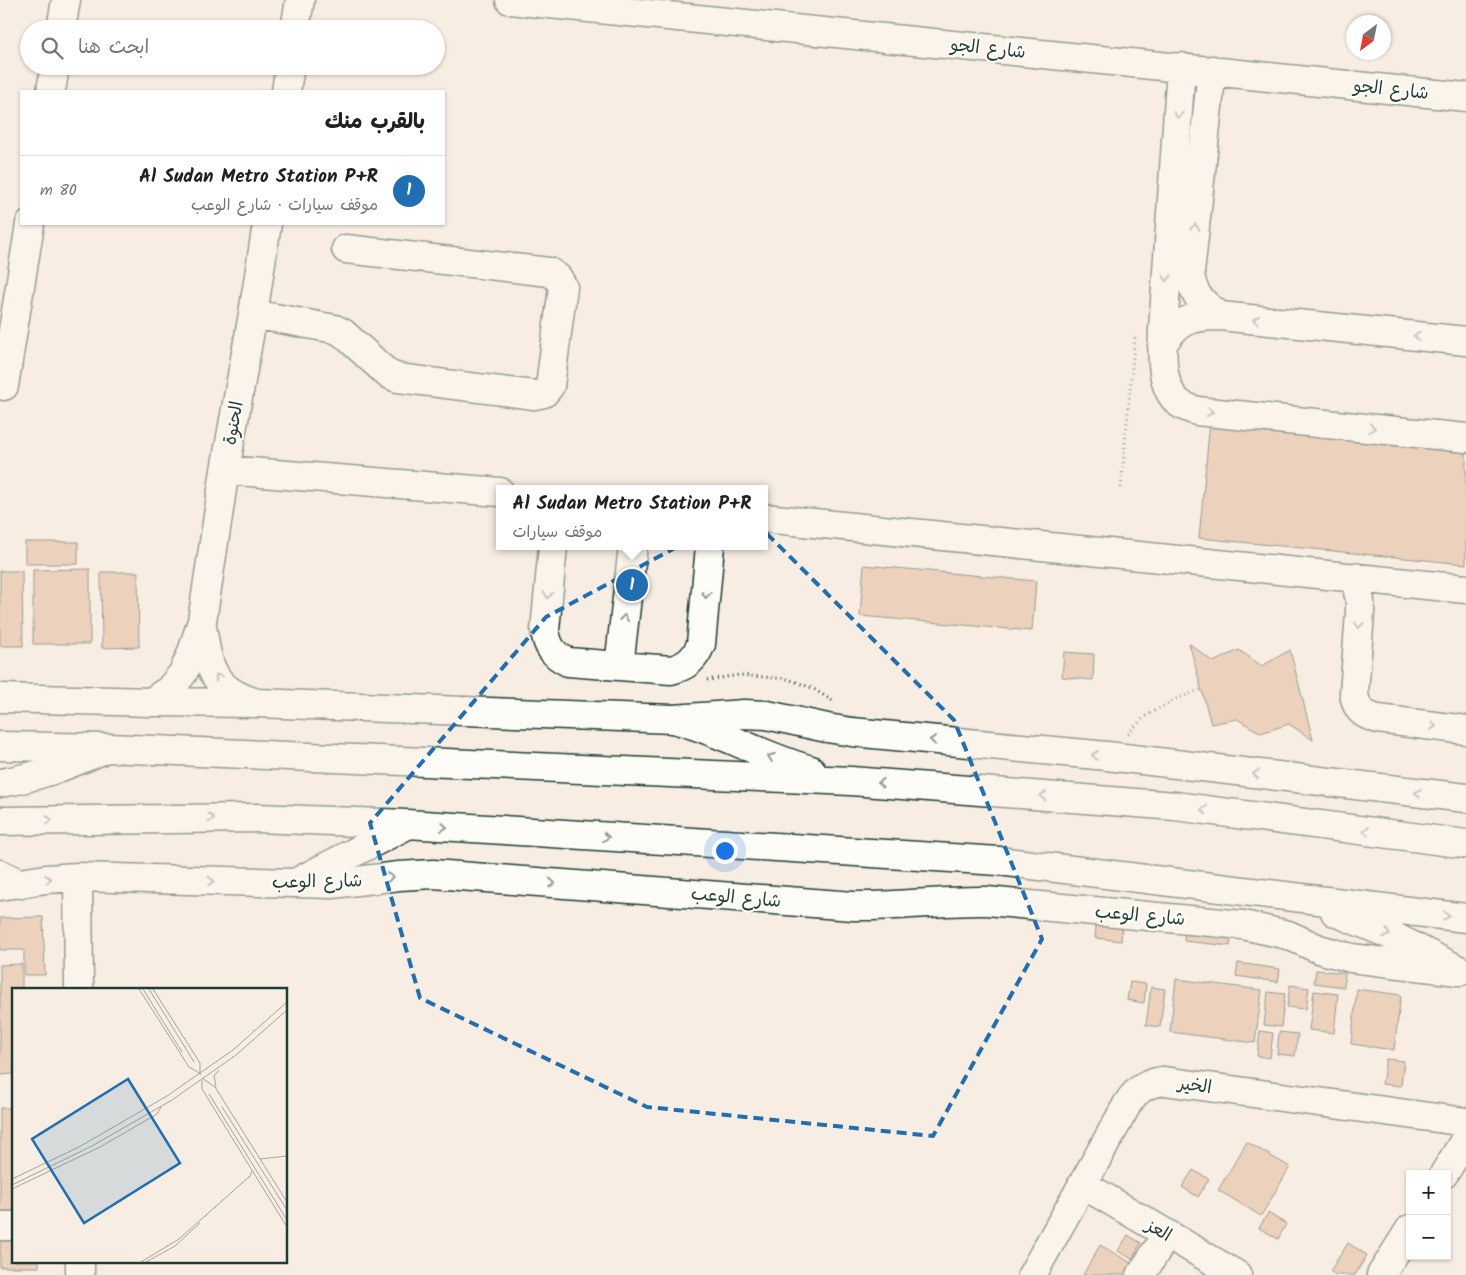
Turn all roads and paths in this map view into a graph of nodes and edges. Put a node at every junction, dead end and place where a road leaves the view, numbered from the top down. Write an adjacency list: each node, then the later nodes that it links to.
1 (66, 0): 5 (street)
2 (300, 0): 6 (street)
3 (510, 0): 4 (street, شارع الجو)
4 (537, 1): 7 (street, شارع الجو)
5 (63, 20)
6 (297, 20)
7 (1181, 67): 8 (street, شارع الجو); 20 (street, one-way to 20)
8 (1212, 70): 13 (street, شارع الجو); 18 (street, one-way to 8)
9 (55, 75): 11 (street)
10 (289, 75): 12 (street)
11 (52, 90)
12 (286, 90)
13 (1466, 97)
14 (30, 225): 21 (street)
15 (267, 225): 17 (street, الحنوة)
16 (346, 249): 17 (street)
17 (253, 314): 23 (street, الحنوة)
18 (1220, 316): 19 (street, one-way to 18); 20 (street)
19 (1466, 341)
20 (1162, 346): 22 (street, one-way to 22)
21 (4, 386)
22 (1466, 438)
23 (225, 470): 24 (street); 31 (street, الحنوة)
24 (496, 492)
25 (768, 518): 29 (street)
26 (553, 550): 32 (street, one-way to 32)
27 (633, 550): 32 (street, one-way to 27)
28 (710, 550): 32 (street, one-way to 32)
29 (1355, 577): 30 (street); 38 (street, one-way to 38)
30 (1466, 589)
31 (202, 622): 35 (street, الحنوة); 36 (street, الحنوة, one-way to 31)
32 (619, 666)
33 (1202, 689): 41 (path)
34 (0, 698): 35 (street)
35 (151, 702): 36 (street)
36 (257, 703): 37 (street)
37 (672, 719): 41 (street, one-way to 37); 42 (street, one-way to 37)
38 (1466, 730)
39 (0, 746): 40 (street)
40 (109, 748): 42 (street); 43 (street)
41 (1107, 756): 44 (street, one-way to 41)
42 (851, 781): 47 (street, one-way to 42)
43 (0, 783)
44 (1466, 798)
45 (0, 821): 46 (street, شارع الوعب, one-way to 46)
46 (407, 824): 50 (street); 51 (street, شارع الوعب, one-way to 51)
47 (1466, 844)
48 (78, 877): 49 (street, شارع الوعب, one-way to 48); 50 (street, شارع الوعب, one-way to 50); 54 (street)
49 (7, 881)
50 (295, 883): 53 (street, شارع الوعب, one-way to 53)
51 (1293, 898): 52 (street, شارع الوعب, one-way to 52); 53 (street, one-way to 53)
52 (1466, 918)
53 (1463, 971)
54 (79, 988)
55 (1466, 1122): 58 (street, الخير)
56 (1466, 1138): 57 (street)
57 (1446, 1170)
58 (1082, 1184): 59 (street, العز); 63 (street, الخير)
59 (1167, 1234): 64 (street); 65 (street, العز)
60 (1406, 1236): 66 (street)
61 (80, 1262): 62 (street)
62 (80, 1275)
63 (1032, 1275)
64 (1141, 1275)
65 (1237, 1275)
66 (1382, 1275)

